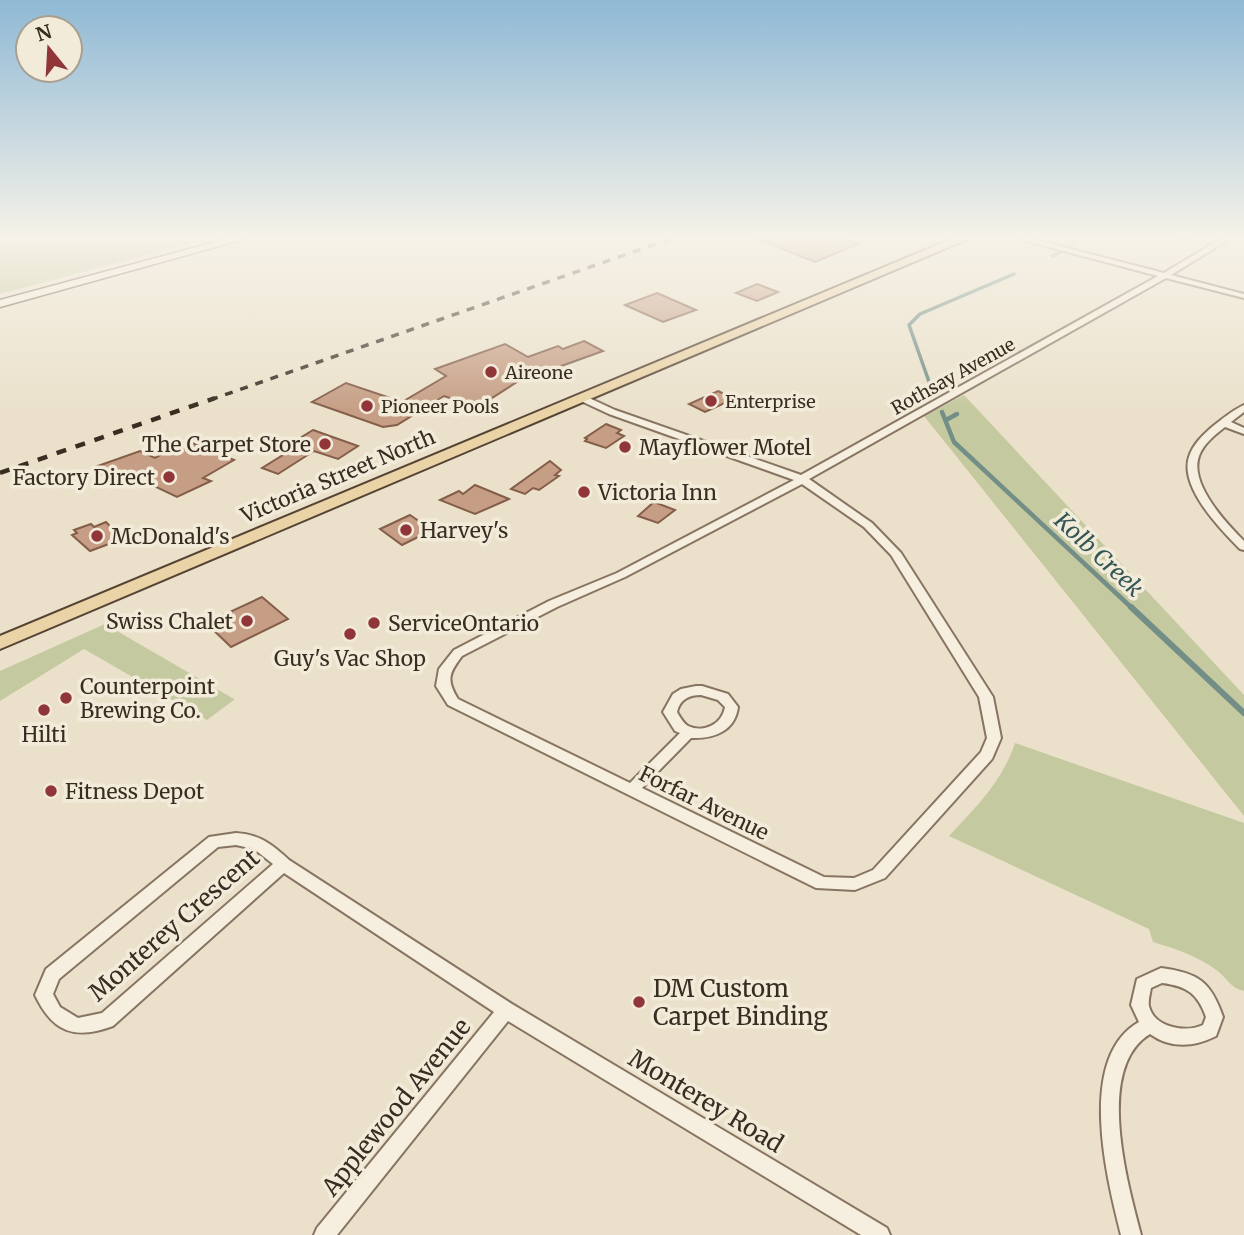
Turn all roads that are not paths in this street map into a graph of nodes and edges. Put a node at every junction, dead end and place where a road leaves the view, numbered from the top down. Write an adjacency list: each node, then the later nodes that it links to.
1 (31, 296): 4 (main road)
2 (828, 296): 5 (main road, Victoria Street North)
3 (1130, 296): 9 (street, Rothsay Avenue)
4 (0, 304)
5 (583, 399): 9 (street, Forfar Avenue); 11 (main road, Victoria Street North)
6 (1244, 408): 7 (street)
7 (1224, 423): 8 (street); 10 (street)
8 (1244, 431)
9 (802, 479): 13 (street, Forfar Avenue); 13 (street, Forfar Avenue)
10 (1244, 547)
11 (0, 643)
12 (690, 731): 13 (street)
13 (631, 791)
14 (283, 864): 14 (street, Monterey Crescent); 15 (street, Monterey Crescent)
15 (506, 1010): 17 (street, Applewood Avenue); 18 (street, Monterey Road)
16 (1152, 1023): 16 (street); 19 (street)
17 (324, 1235)
18 (880, 1235)
19 (1131, 1235)

